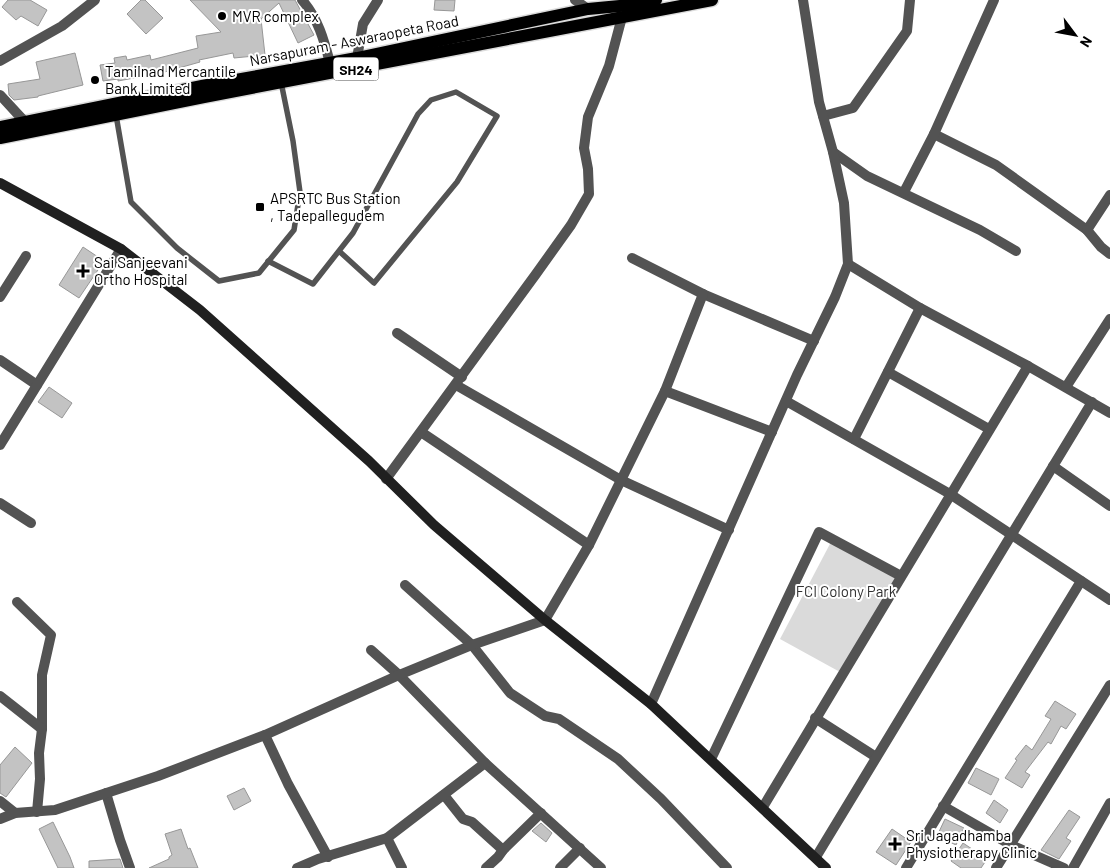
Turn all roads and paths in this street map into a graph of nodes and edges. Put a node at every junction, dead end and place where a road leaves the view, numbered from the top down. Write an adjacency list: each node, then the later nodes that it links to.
1 (96, 0): 14 (street)
2 (302, 0): 15 (street)
3 (378, 0): 13 (street)
4 (575, 0): 11 (street)
5 (656, 0): 10 (main road, Narsapuram - Aswaraopeta Road / SH24)
6 (712, 0): 12 (main road, Narsapuram - Aswaraopeta Road / SH24)
7 (803, 0): 19 (street)
8 (910, 0): 19 (street)
9 (994, 0): 22 (street)
10 (630, 3): 11 (main road, Narsapuram - Aswaraopeta Road / SH24)
11 (588, 10): 13 (main road, Narsapuram - Aswaraopeta Road / SH24)
12 (622, 18): 16 (main road, Narsapuram - Aswaraopeta Road / SH24); 46 (street)
13 (357, 58): 15 (main road, Narsapuram - Aswaraopeta Road / SH24)
14 (0, 61)
15 (330, 63): 16 (main road, Narsapuram - Aswaraopeta Road / SH24)
16 (280, 77): 18 (main road, Narsapuram - Aswaraopeta Road / SH24); 35 (lane)
17 (0, 95): 20 (street)
18 (107, 112): 20 (main road, Narsapuram - Aswaraopeta Road / SH24); 23 (main road, Narsapuram - Aswaraopeta Road / SH24); 35 (lane)
19 (823, 116): 24 (street)
20 (24, 122): 21 (main road, Narsapuram - Aswaraopeta Road / SH24)
21 (0, 127)
22 (934, 134): 26 (street); 28 (street)
23 (0, 138)
24 (833, 152): 26 (street); 36 (street)
25 (0, 183): 29 (street)
26 (904, 192): 31 (street)
27 (1110, 195): 28 (street)
28 (1087, 230): 32 (street)
29 (121, 249): 47 (street); 59 (street)
30 (339, 251): 30 (lane); 35 (lane)
31 (1016, 251)
32 (1110, 254)
33 (26, 256): 38 (street)
34 (632, 258): 37 (street)
35 (268, 261)
36 (848, 264): 39 (street); 42 (street)
37 (703, 294): 42 (street); 49 (street)
38 (0, 298)
39 (920, 308): 44 (street); 45 (street)
40 (1110, 319): 48 (street)
41 (397, 333): 46 (street)
42 (814, 341): 50 (street)
43 (0, 360): 47 (street)
44 (1028, 366): 48 (street); 53 (street)
45 (888, 372): 53 (street); 56 (street)
46 (459, 381): 54 (street); 60 (street)
47 (37, 385): 57 (street)
48 (1066, 387): 51 (street)
49 (664, 391): 55 (street); 60 (street)
50 (786, 401): 55 (street); 56 (street)
51 (1092, 402): 52 (street); 58 (street)
52 (1110, 413)
53 (989, 430): 61 (street)
54 (421, 432): 59 (street); 67 (street)
55 (772, 432): 65 (street)
56 (854, 439): 61 (street)
57 (0, 446)
58 (1053, 466): 63 (street); 66 (street)
59 (386, 479): 73 (street)
60 (622, 480): 65 (street); 67 (street)
61 (950, 494): 66 (street); 68 (street)
62 (0, 503): 64 (street)
63 (1110, 506)
64 (31, 524)
65 (729, 530): 79 (street)
66 (1011, 534): 69 (street); 83 (street)
67 (589, 545): 73 (street)
68 (901, 576): 80 (street); 84 (street)
69 (1081, 581): 71 (street); 90 (street)
70 (405, 585): 74 (street)
71 (1110, 600)
72 (16, 602): 81 (street)
73 (545, 620): 74 (street); 79 (street)
74 (472, 646): 76 (street); 108 (street)
75 (371, 650): 76 (street)
76 (398, 675): 82 (street); 85 (street)
77 (1110, 685): 97 (street)
78 (0, 696): 81 (street)
79 (651, 704): 84 (street)
80 (815, 718): 83 (street); 91 (street)
81 (42, 729): 92 (street)
82 (265, 735): 86 (street); 100 (street)
83 (876, 757): 101 (street)
84 (711, 759): 91 (street)
85 (485, 763): 87 (street); 94 (street)
86 (106, 793): 92 (street); 102 (street)
87 (444, 795): 96 (street); 99 (street)
88 (0, 801): 93 (street)
89 (1110, 803): 113 (street)
90 (943, 806): 97 (street); 110 (street)
91 (762, 807): 101 (street)
92 (37, 812): 93 (street)
93 (15, 813): 95 (street)
94 (541, 813): 98 (street); 99 (street)
95 (0, 819)
96 (387, 838): 100 (street); 104 (street)
97 (1011, 846): 111 (street); 112 (street)
98 (580, 848): 106 (street); 107 (street)
99 (503, 850): 105 (street)
100 (328, 857): 103 (street)
101 (816, 857): 109 (street)
102 (130, 868)
103 (297, 868)
104 (402, 868)
105 (486, 868)
106 (560, 868)
107 (602, 868)
108 (727, 868)
109 (826, 868)
110 (906, 868)
111 (996, 868)
112 (1064, 868)
113 (1073, 868)

